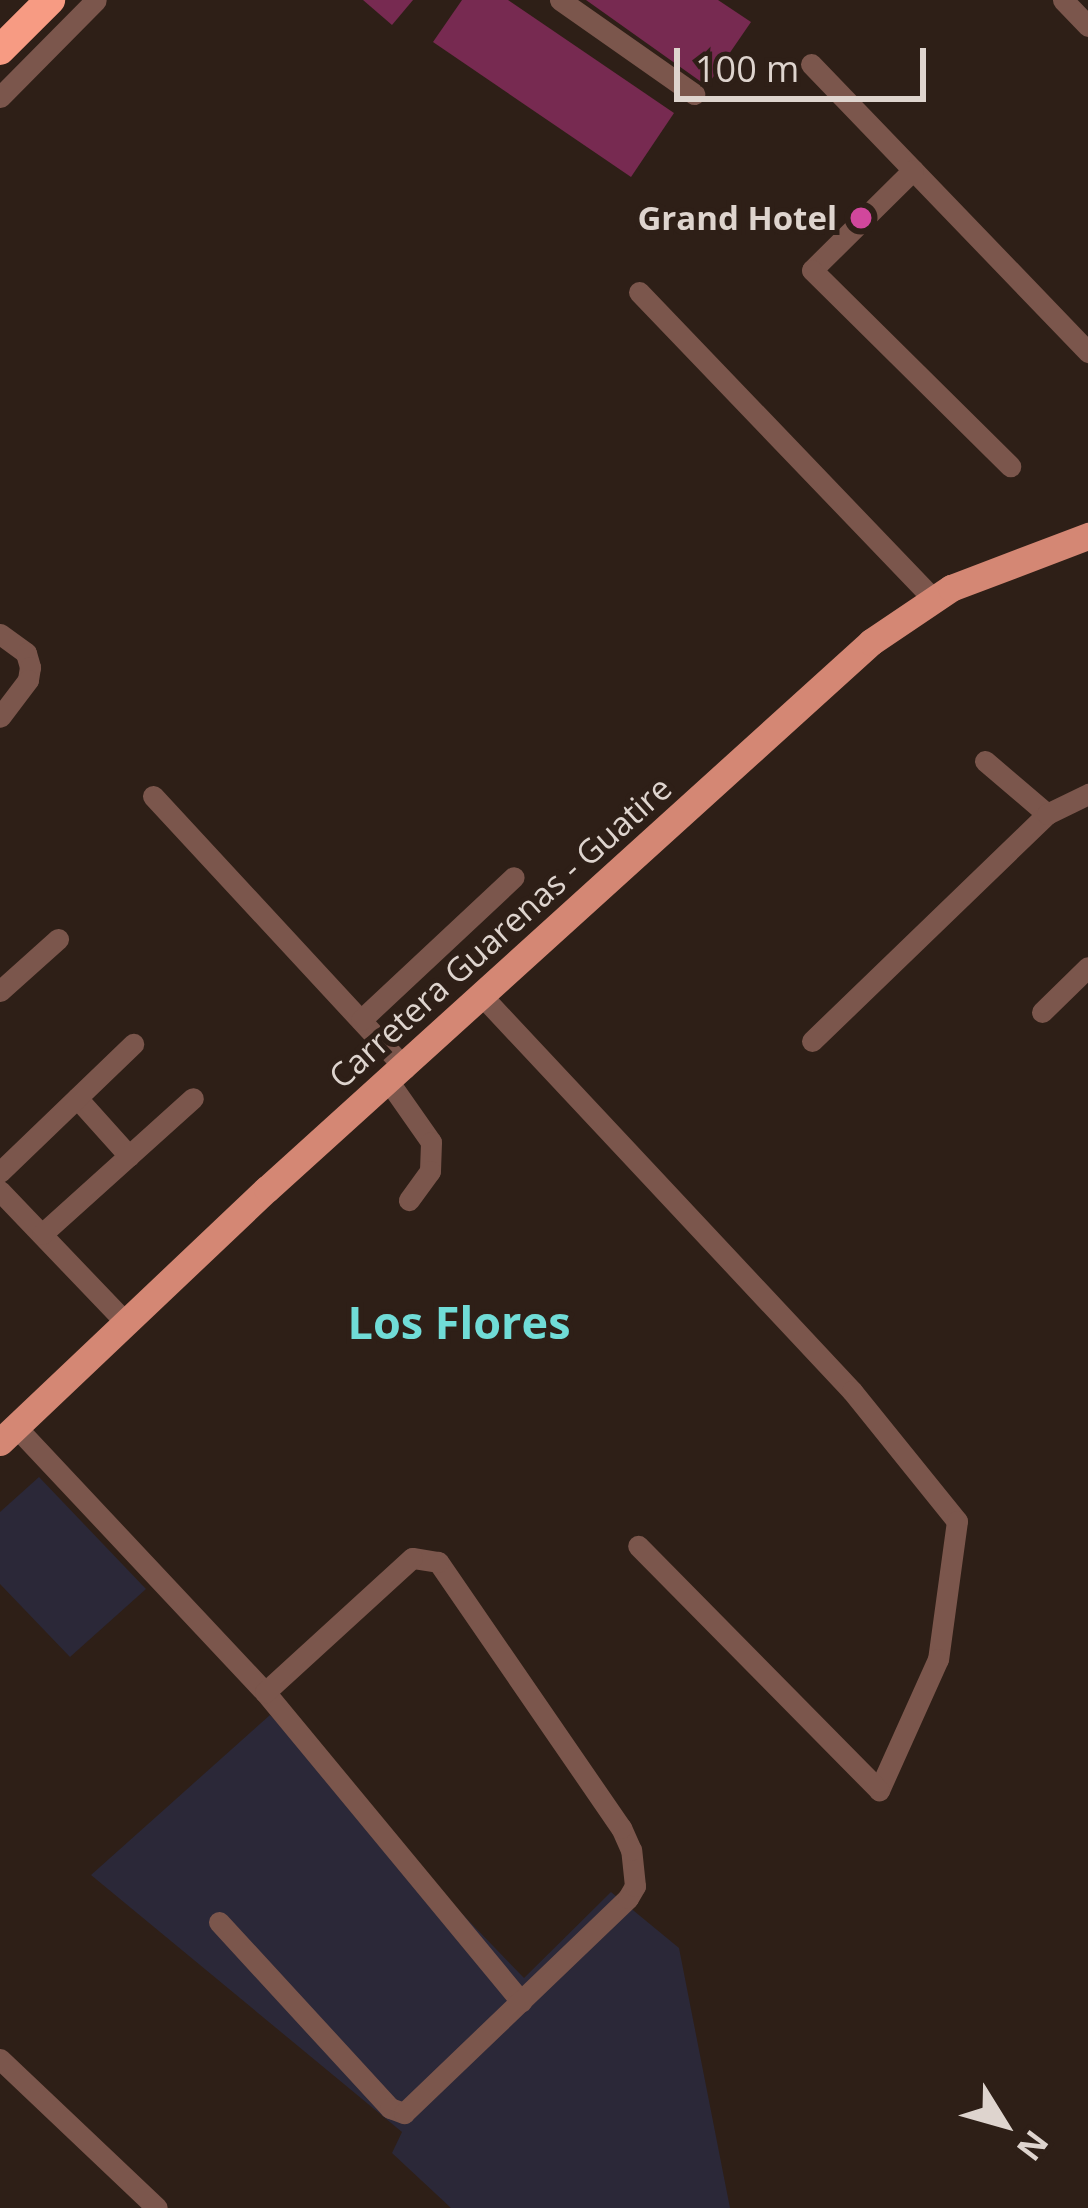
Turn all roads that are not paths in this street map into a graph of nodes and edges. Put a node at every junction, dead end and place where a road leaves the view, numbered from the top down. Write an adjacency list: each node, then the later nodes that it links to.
1 (50, 0): 6 (highway)
2 (96, 0): 9 (street)
3 (560, 0): 8 (street)
4 (1064, 0): 5 (street)
5 (1088, 26)
6 (0, 50)
7 (811, 64): 10 (street)
8 (694, 94)
9 (0, 97)
10 (914, 170): 12 (street); 13 (street)
11 (639, 292): 15 (street)
12 (1088, 352)
13 (1010, 466)
14 (1088, 536): 15 (main road, Carretera Guarenas - Guatire)
15 (932, 599): 26 (main road, Carretera Guarenas - Guatire)
16 (0, 634): 17 (street)
17 (0, 717)
18 (985, 761): 21 (street)
19 (1088, 794): 21 (street)
20 (153, 796): 28 (street)
21 (1047, 814): 29 (street)
22 (514, 878): 28 (street)
23 (58, 939): 25 (street)
24 (1088, 967): 27 (street)
25 (0, 991)
26 (483, 998): 31 (main road, Carretera Guarenas - Guatire); 41 (street)
27 (1042, 1012)
28 (361, 1021): 31 (street)
29 (812, 1041)
30 (133, 1044): 32 (street)
31 (397, 1075): 37 (street); 39 (main road, Carretera Guarenas - Guatire)
32 (77, 1098): 34 (street); 35 (street)
33 (194, 1098): 34 (street)
34 (129, 1156): 38 (street)
35 (0, 1172)
36 (0, 1190): 38 (street)
37 (409, 1200)
38 (41, 1234): 39 (street)
39 (125, 1322): 40 (main road, Carretera Guarenas - Guatire)
40 (8, 1434): 42 (street)
41 (638, 1546)
42 (265, 1692): 44 (street); 44 (street)
43 (219, 1922): 44 (street)
44 (521, 2002)
45 (0, 2059): 46 (street)
46 (158, 2208)

